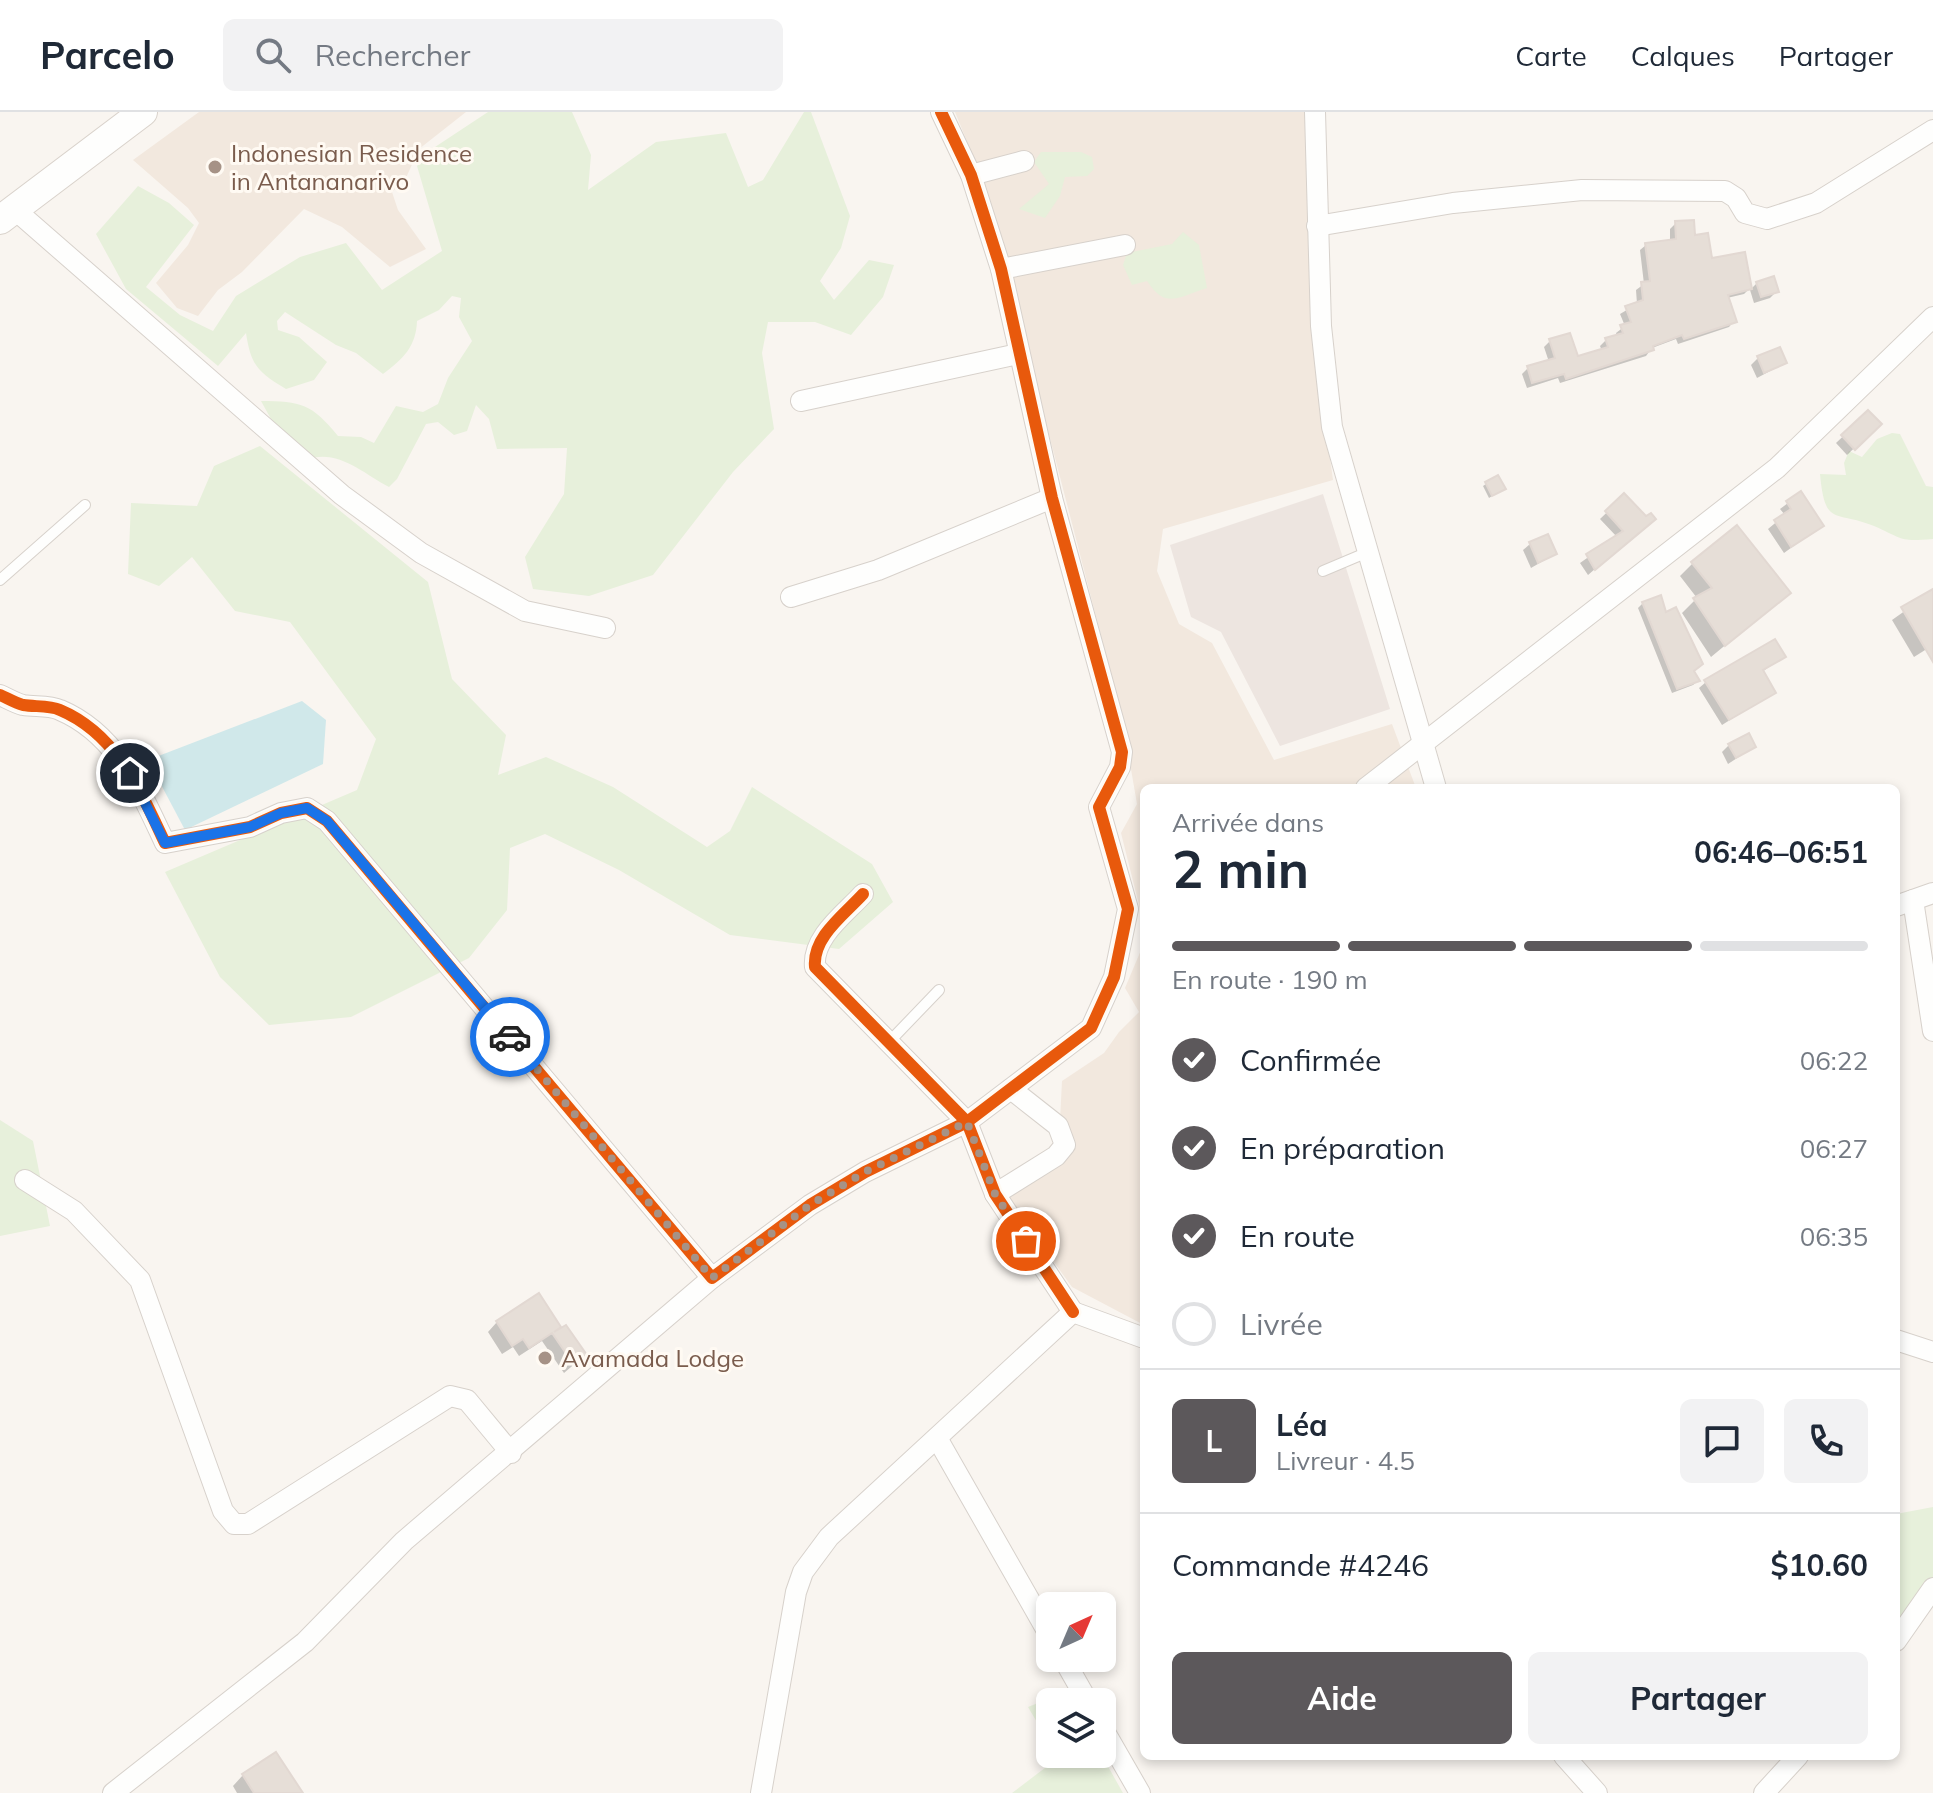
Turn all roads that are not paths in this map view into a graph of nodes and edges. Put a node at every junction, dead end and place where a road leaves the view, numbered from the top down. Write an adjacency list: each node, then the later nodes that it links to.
1 (143, 112): 7 (main road)
2 (941, 112): 6 (street)
3 (1315, 112): 8 (street)
4 (1933, 130): 8 (street)
5 (1024, 161): 6 (street)
6 (971, 175): 10 (street)
7 (6, 214): 20 (street)
8 (1317, 226): 16 (street)
9 (1125, 245): 10 (street)
10 (1001, 269): 12 (street)
11 (1933, 317): 22 (street)
12 (1018, 354): 13 (street); 14 (street)
13 (801, 401)
14 (1052, 498): 19 (street); 28 (street)
15 (85, 505): 18 (lane)
16 (1368, 552): 17 (lane); 22 (street)
17 (1323, 571)
18 (0, 580)
19 (791, 597)
20 (605, 628)
21 (0, 695): 36 (street)
22 (1423, 745): 23 (street); 24 (street)
23 (1371, 784)
24 (1435, 784)
25 (1933, 893): 27 (street)
26 (863, 894): 31 (street)
27 (1904, 903): 30 (street)
28 (1136, 906): 32 (street)
29 (939, 990): 31 (lane)
30 (1933, 1031)
31 (889, 1042): 33 (street)
32 (1011, 1089): 33 (street); 35 (street)
33 (967, 1122): 35 (street); 36 (street)
34 (25, 1180): 42 (street)
35 (995, 1194): 37 (street)
36 (712, 1278): 42 (street)
37 (1073, 1312): 38 (street); 41 (street)
38 (1140, 1337)
39 (1900, 1341): 40 (street)
40 (1933, 1352)
41 (937, 1438): 44 (street); 50 (street)
42 (511, 1453): 49 (street)
43 (1933, 1588): 45 (street)
44 (1036, 1611)
45 (1900, 1635)
46 (1116, 1751): 51 (street)
47 (1568, 1760): 52 (street)
48 (1794, 1760): 53 (street)
49 (113, 1793)
50 (761, 1793)
51 (1140, 1793)
52 (1597, 1793)
53 (1764, 1793)

